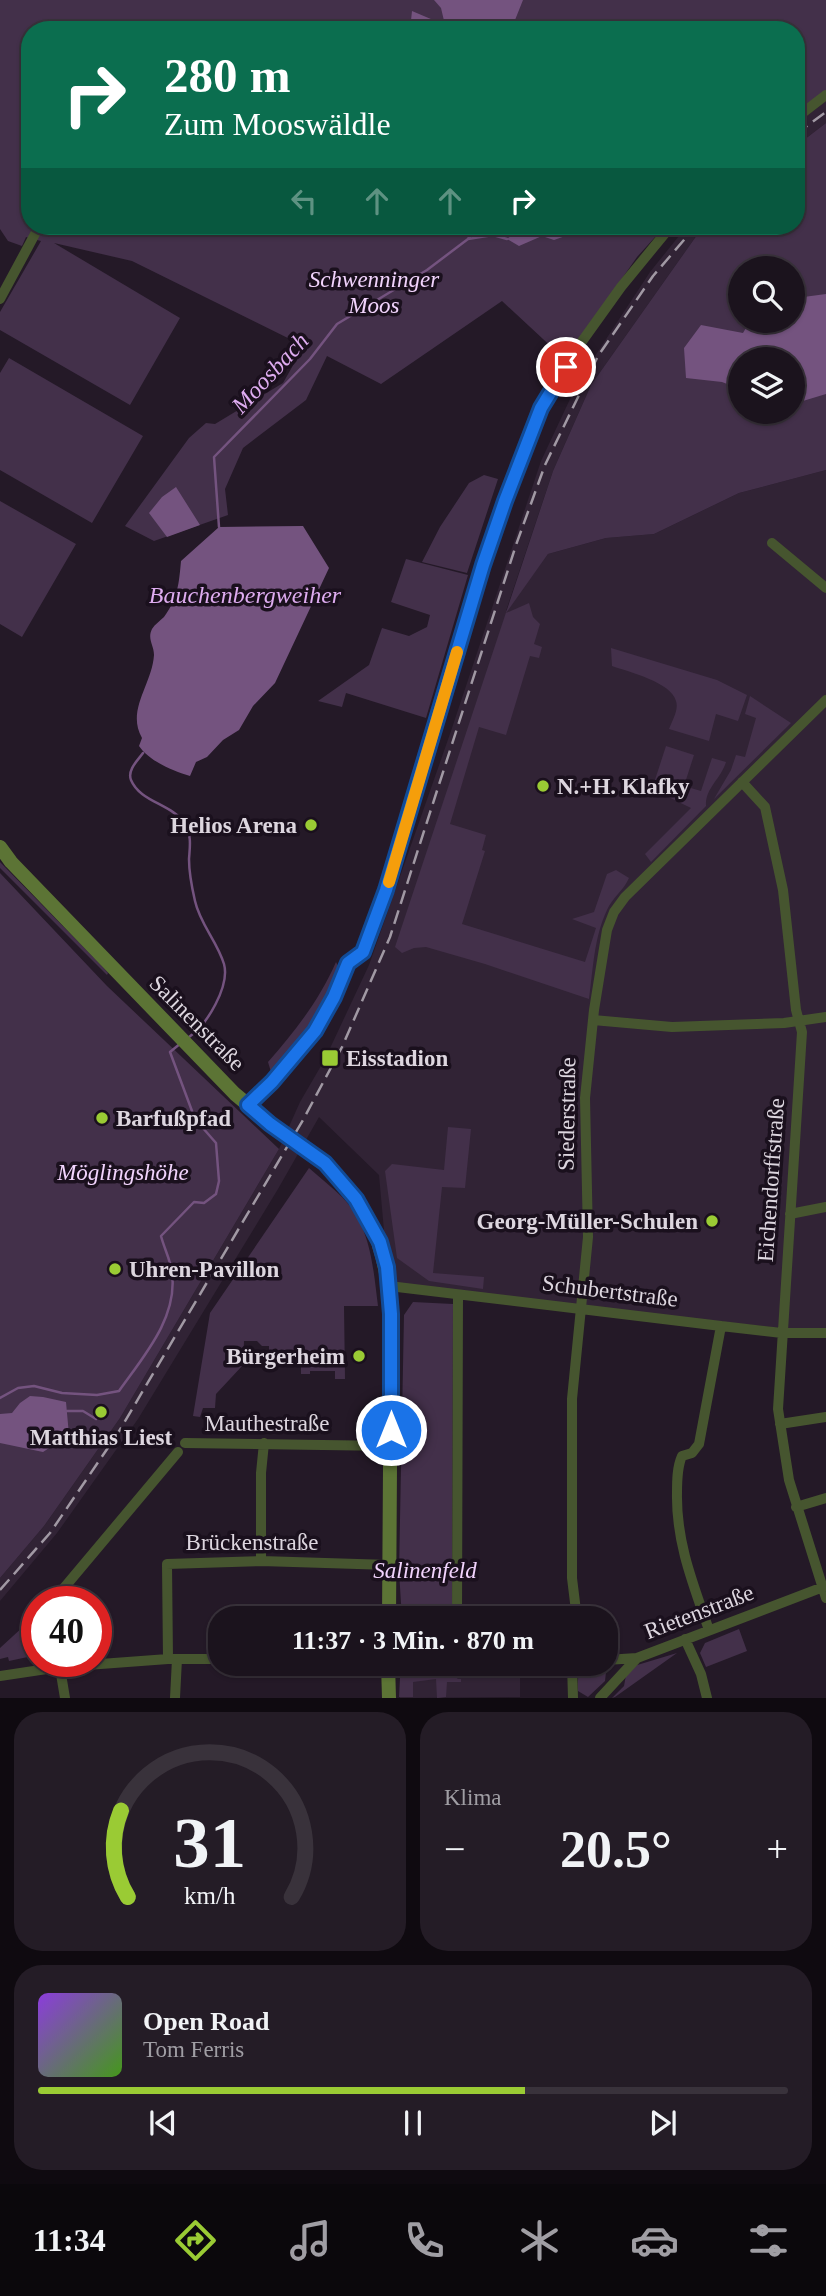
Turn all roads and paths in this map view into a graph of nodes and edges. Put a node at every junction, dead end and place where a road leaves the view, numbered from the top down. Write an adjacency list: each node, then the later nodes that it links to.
1 (826, 95): 2 (street)
2 (805, 111)
3 (34, 235): 5 (street)
4 (664, 235): 15 (street)
5 (0, 299)
6 (772, 543): 7 (street)
7 (826, 588)
8 (826, 699): 9 (street, Siederstraße)
9 (742, 782): 13 (street, Siederstraße); 14 (street, Eichendorffstraße)
10 (0, 848): 11 (street, Salinenstraße)
11 (5, 859): 15 (street, Salinenstraße)
12 (826, 1017): 14 (street)
13 (593, 1020): 14 (street); 20 (street, Siederstraße)
14 (800, 1020): 17 (street, Eichendorffstraße)
15 (248, 1105): 18 (street, Salinenstraße, bridge)
16 (826, 1207): 17 (street)
17 (790, 1214): 22 (street, Eichendorffstraße)
18 (389, 1286): 19 (street, Schubertstraße); 27 (street, Salinenstraße)
19 (458, 1295): 20 (street, Schubertstraße); 35 (street)
20 (582, 1308): 21 (street, Schubertstraße); 36 (street, Siederstraße)
21 (721, 1326): 22 (street, Schubertstraße); 37 (street)
22 (782, 1333): 23 (street, Schubertstraße); 25 (street, Eichendorffstraße)
23 (826, 1333)
24 (826, 1416): 25 (street)
25 (780, 1424): 29 (street, Eichendorffstraße)
26 (264, 1443): 27 (street, Mauthestraße); 30 (street); 32 (street, Mauthestraße)
27 (391, 1446): 31 (street, Salinenstraße)
28 (826, 1498): 29 (street)
29 (796, 1507): 33 (street, Eichendorffstraße)
30 (261, 1562): 31 (street, Brückenstraße); 40 (street, Brückenstraße)
31 (390, 1565): 34 (street, Salinenstraße)
32 (66, 1586)
33 (825, 1591): 37 (street, Rietenstraße)
34 (389, 1606)
35 (457, 1606)
36 (575, 1606)
37 (709, 1630): 38 (street, Rietenstraße)
38 (685, 1639): 39 (street, Rietenstraße); 54 (street)
39 (637, 1658): 42 (street); 53 (street, Rietenstraße)
40 (172, 1659): 41 (street); 43 (street); 50 (street)
41 (208, 1659)
42 (618, 1659)
43 (112, 1662)
44 (21, 1672): 45 (street)
45 (0, 1676)
46 (388, 1676): 51 (street)
47 (572, 1676): 52 (street)
48 (62, 1677): 49 (street)
49 (65, 1698)
50 (175, 1698)
51 (388, 1698)
52 (573, 1698)
53 (600, 1698)
54 (708, 1698)

